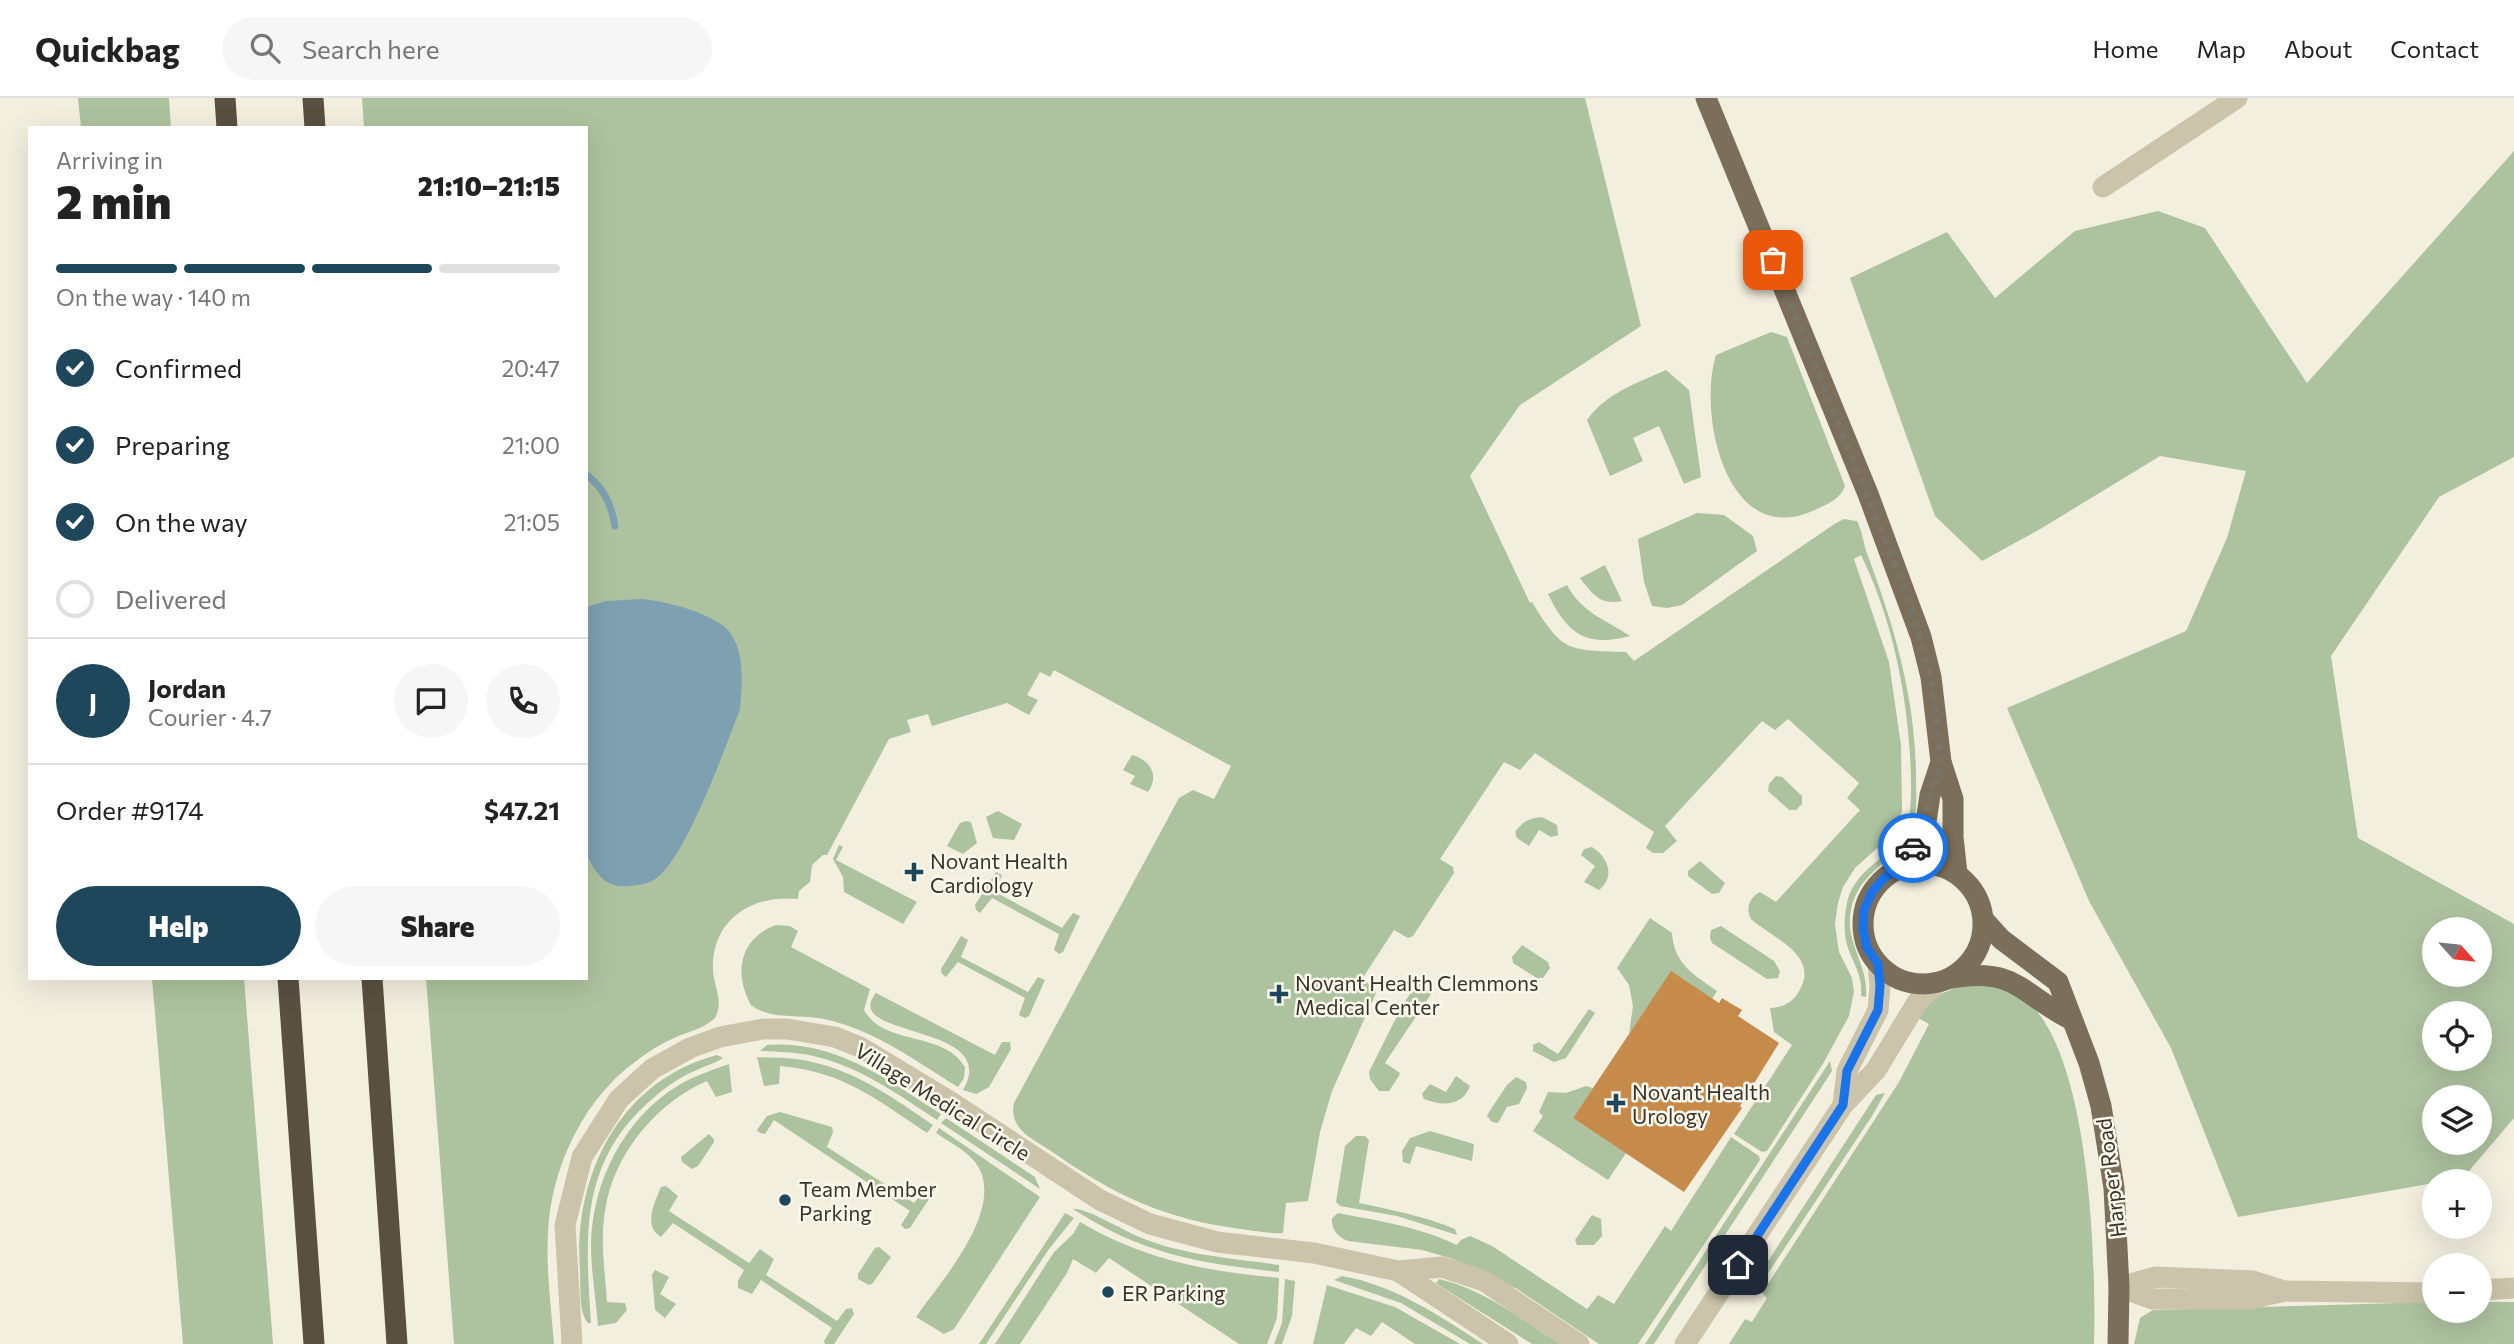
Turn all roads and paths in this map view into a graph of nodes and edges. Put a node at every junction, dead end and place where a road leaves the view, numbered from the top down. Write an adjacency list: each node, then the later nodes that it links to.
1 (225, 98): 5 (highway)
2 (313, 98): 6 (highway)
3 (1706, 98): 8 (main road)
4 (2237, 98): 7 (street)
5 (227, 126)
6 (315, 126)
7 (2103, 187)
8 (1941, 762): 9 (main road); 10 (main road)
9 (1900, 868): 10 (main road); 12 (main road)
10 (1957, 873): 11 (main road)
11 (1984, 920): 15 (main road); 16 (main road, Harper Road)
12 (1878, 964): 15 (main road); 17 (street)
13 (288, 980): 23 (highway)
14 (372, 980): 24 (highway)
15 (1944, 981): 16 (main road); 17 (street)
16 (2070, 1018): 19 (main road, Harper Road)
17 (1843, 1105): 28 (street)
18 (1398, 1271): 25 (street, Village Medical Circle); 26 (street, Village Medical Circle); 27 (street, Village Medical Circle)
19 (2119, 1287): 22 (street); 29 (main road, Harper Road)
20 (2514, 1288): 21 (street)
21 (2492, 1289)
22 (2422, 1293)
23 (314, 1344)
24 (397, 1344)
25 (572, 1344)
26 (1508, 1344)
27 (1579, 1344)
28 (1685, 1344)
29 (2118, 1344)

